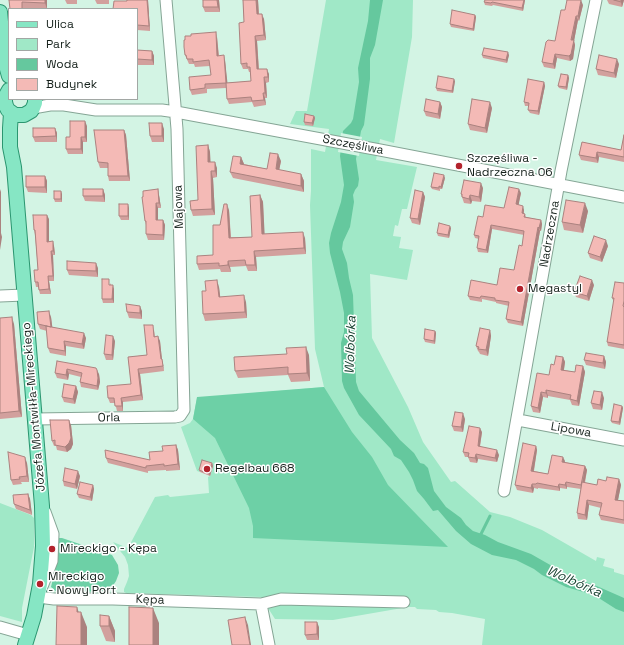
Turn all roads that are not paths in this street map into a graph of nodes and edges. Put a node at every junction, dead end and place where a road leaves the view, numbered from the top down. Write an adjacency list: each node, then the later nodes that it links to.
1 (166, 0): 10 (street, Majowa)
2 (596, 0): 11 (street, Nadrzeczna)
3 (0, 12): 4 (main road)
4 (3, 46): 5 (main road); 6 (main road)
5 (8, 72)
6 (8, 91): 9 (main road)
7 (70, 100): 8 (street, Szczęśliwa)
8 (80, 107): 9 (street, Szczęśliwa); 10 (street, Szczęśliwa)
9 (26, 109): 13 (main road, Józefa Montwiłła-Mireckiego)
10 (176, 112): 11 (street, Szczęśliwa); 15 (street, Majowa)
11 (559, 185): 12 (street, Szczęśliwa); 17 (street, Nadrzeczna)
12 (624, 197)
13 (24, 295): 14 (street); 16 (main road, Józefa Montwiłła-Mireckiego)
14 (0, 296)
15 (182, 413): 16 (street, Orla)
16 (35, 419): 20 (main road, Józefa Montwiłła-Mireckiego)
17 (518, 420): 18 (street, Lipowa); 19 (street, Nadrzeczna)
18 (624, 440)
19 (504, 491)
20 (38, 597): 22 (street, Kępa); 24 (main road, Józefa Montwiłła-Mireckiego)
21 (404, 602): 22 (street, Kępa)
22 (261, 604): 25 (street)
23 (0, 627): 24 (street)
24 (27, 640)
25 (269, 645)

